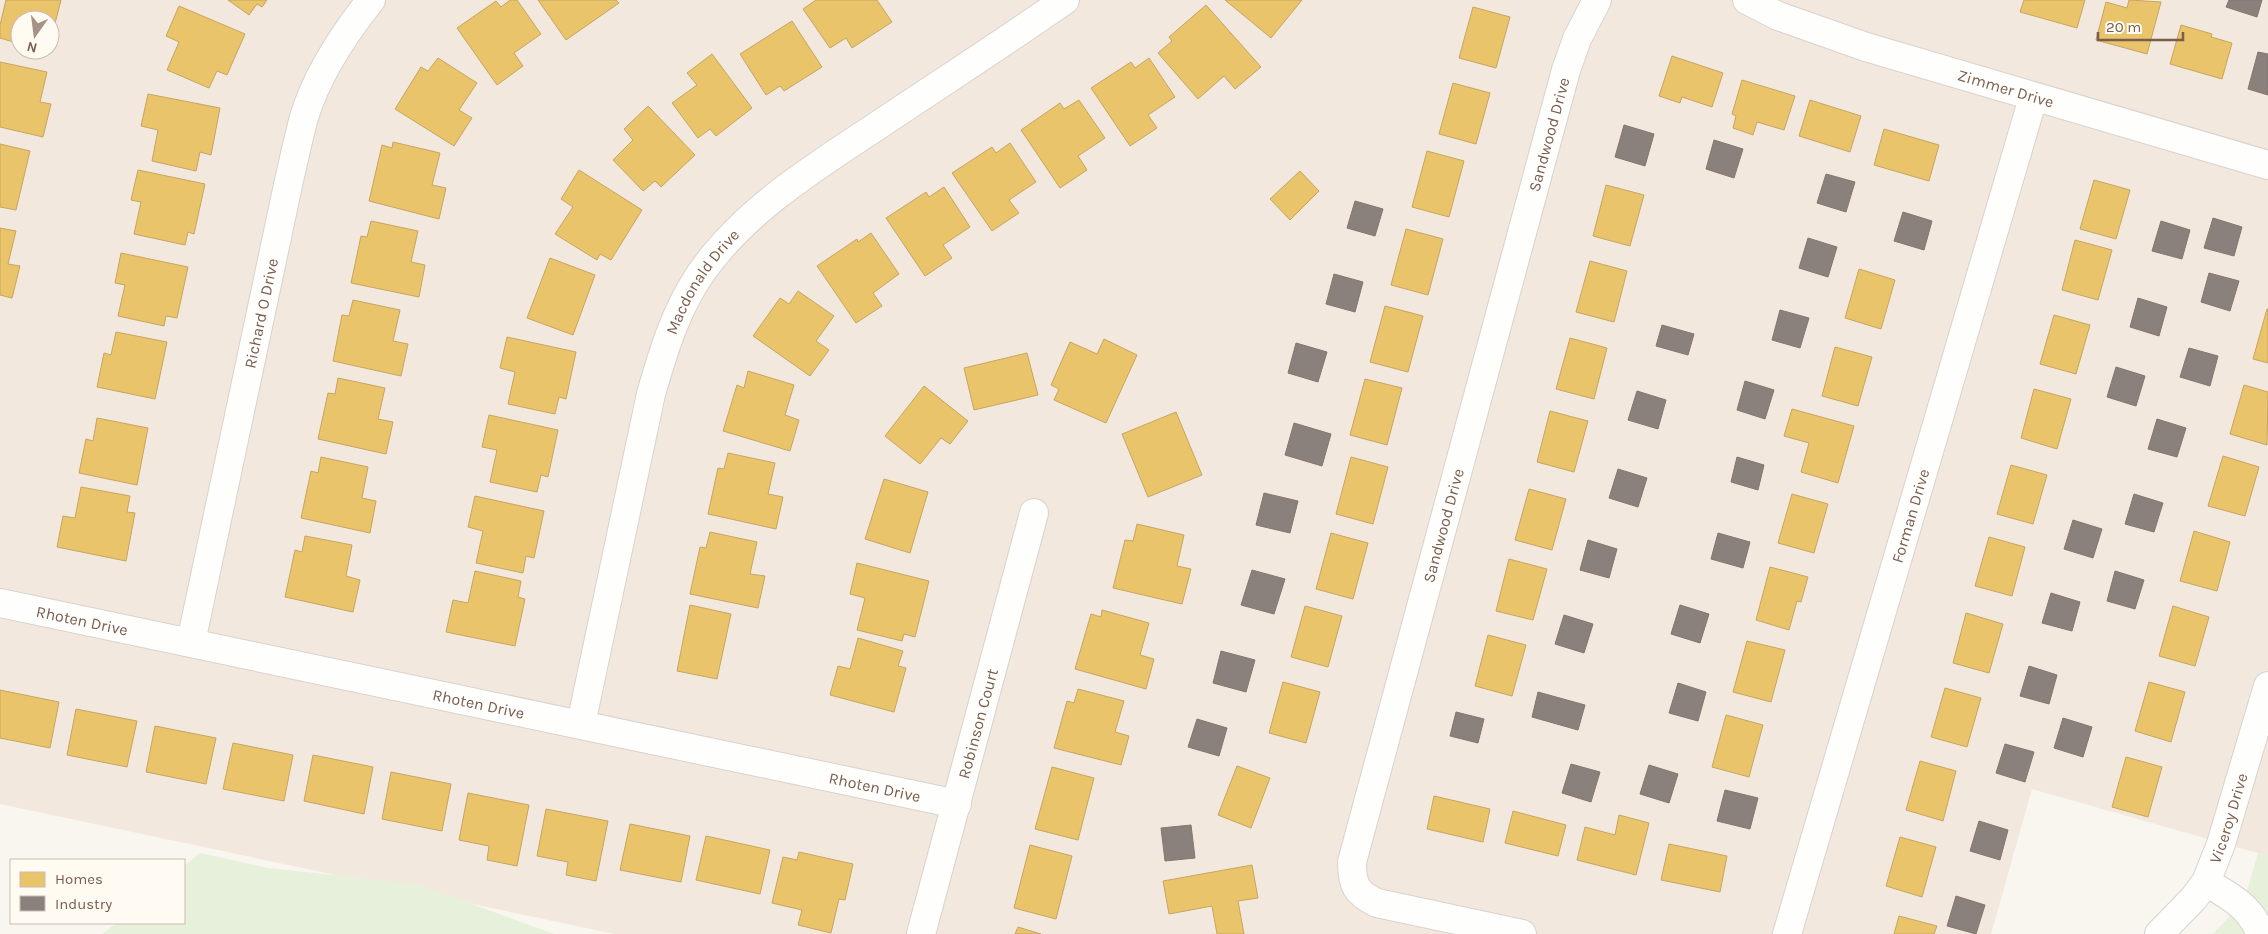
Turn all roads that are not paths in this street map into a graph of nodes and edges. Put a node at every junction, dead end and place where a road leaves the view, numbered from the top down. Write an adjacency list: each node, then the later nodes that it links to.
1 (370, 0): 9 (street, Richard O Drive)
2 (1065, 0): 11 (street, Macdonald Drive)
3 (1597, 0): 15 (street, Sandwood Drive)
4 (1747, 0): 5 (street, Zimmer Drive)
5 (2033, 98): 6 (street, Zimmer Drive); 16 (street, Forman Drive)
6 (2268, 165)
7 (1034, 513): 12 (street, Robinson Court)
8 (0, 603): 9 (street, Rhoten Drive)
9 (191, 642): 11 (street, Rhoten Drive)
10 (2268, 686): 13 (street, Viceroy Drive)
11 (581, 724): 12 (street, Rhoten Drive)
12 (957, 804): 14 (street, Robinson Court)
13 (2206, 882): 17 (street, Viceroy Drive); 18 (street)
14 (921, 934)
15 (1522, 934)
16 (1787, 934)
17 (2159, 934)
18 (2260, 934)

